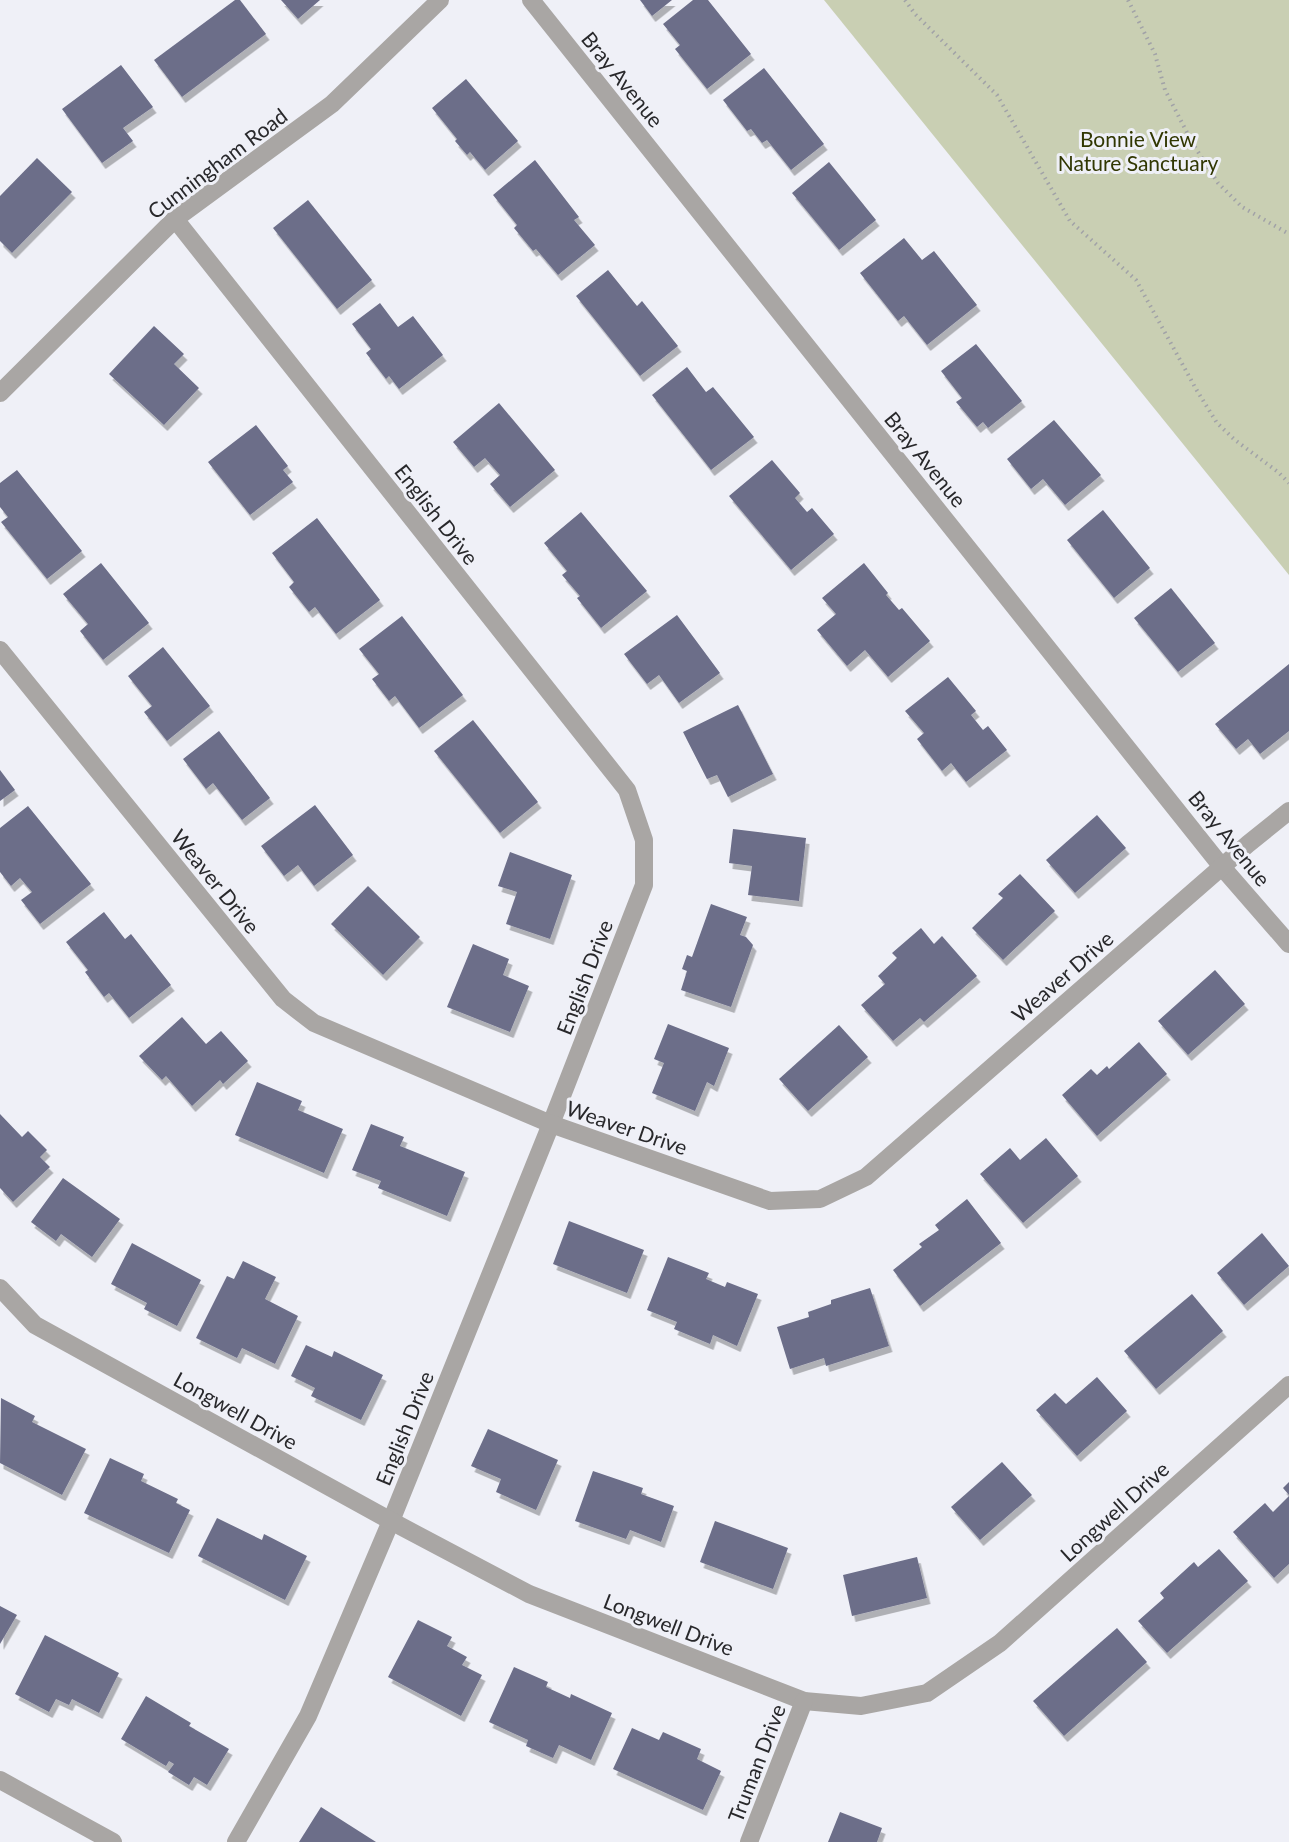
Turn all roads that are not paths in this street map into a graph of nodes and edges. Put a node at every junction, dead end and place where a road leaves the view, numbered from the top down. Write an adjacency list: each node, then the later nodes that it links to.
1 (440, 0): 3 (street, Cunningham Road)
2 (531, 0): 7 (street, Bray Avenue)
3 (175, 219): 4 (street, Cunningham Road); 9 (street, English Drive)
4 (0, 393)
5 (0, 650): 9 (street, Weaver Drive)
6 (1289, 811): 7 (street, Weaver Drive)
7 (1222, 867): 8 (street, Bray Avenue); 9 (street, Weaver Drive)
8 (1289, 944)
9 (551, 1124): 12 (street, English Drive)
10 (0, 1288): 12 (street, Longwell Drive)
11 (1289, 1385): 13 (street, Longwell Drive)
12 (391, 1521): 13 (street, Longwell Drive); 16 (street, English Drive)
13 (804, 1701): 17 (street, Truman Drive)
14 (0, 1780): 15 (street)
15 (113, 1842)
16 (236, 1842)
17 (749, 1842)

